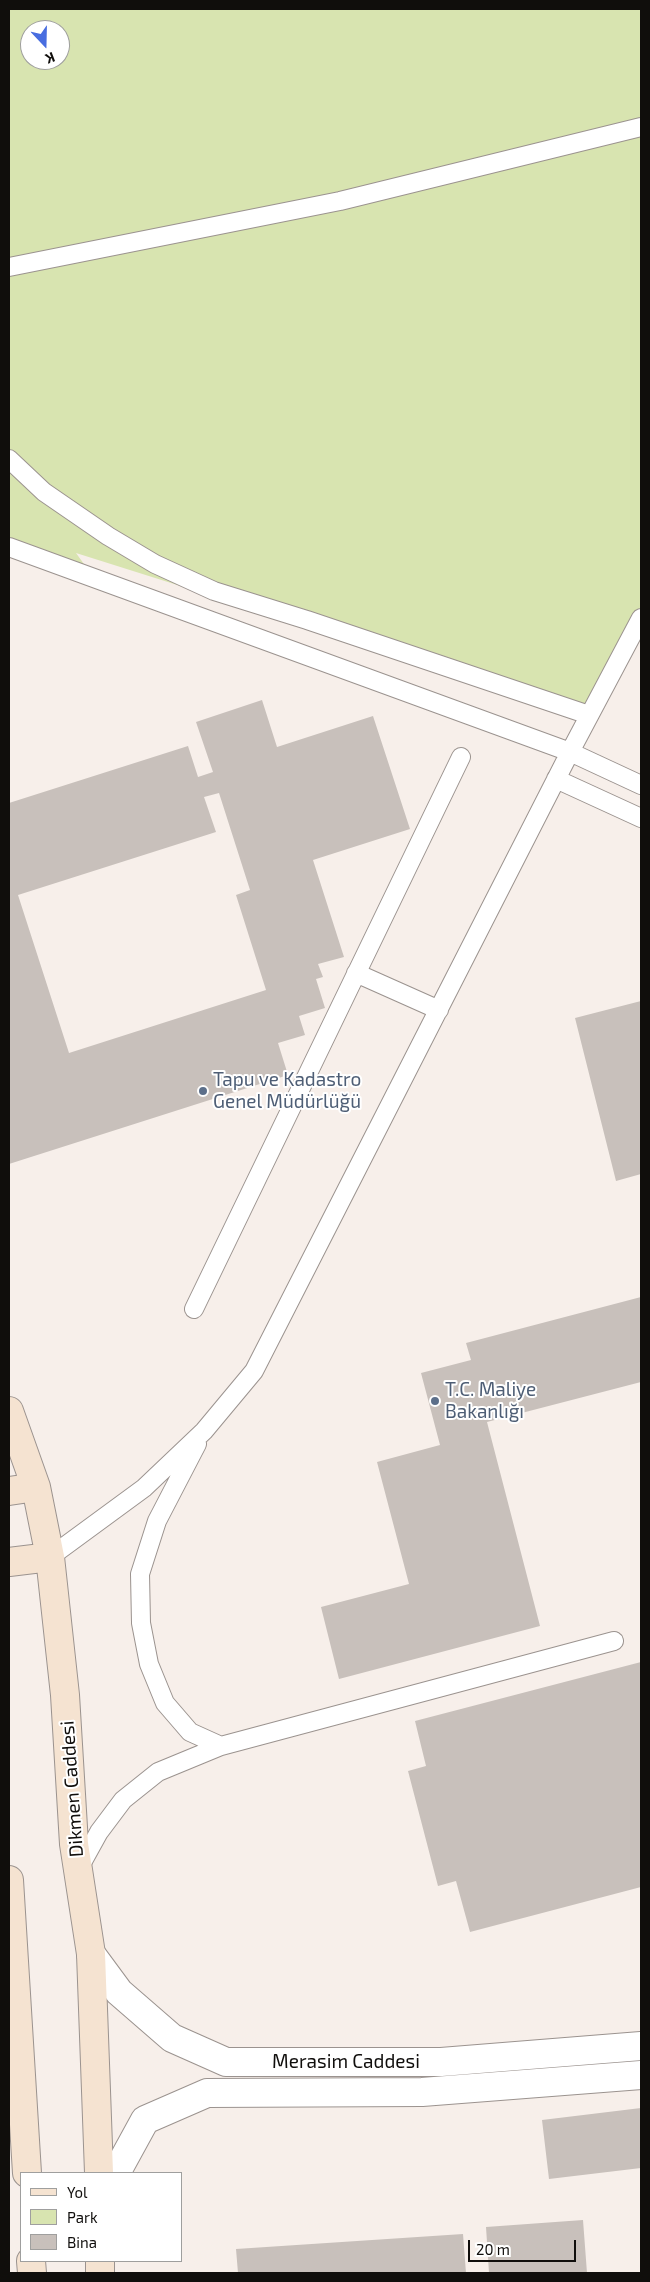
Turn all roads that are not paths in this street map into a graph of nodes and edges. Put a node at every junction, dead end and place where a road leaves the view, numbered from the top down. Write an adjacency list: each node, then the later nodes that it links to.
1 (641, 128): 2 (lane)
2 (9, 268)
3 (9, 459): 6 (lane)
4 (9, 547): 7 (lane)
5 (641, 618): 6 (lane)
6 (589, 715): 7 (lane)
7 (570, 752): 9 (lane); 10 (lane)
8 (461, 757): 12 (lane)
9 (556, 779): 11 (lane); 13 (lane)
10 (641, 785)
11 (641, 818)
12 (356, 973): 13 (lane); 14 (lane)
13 (439, 1010): 16 (lane)
14 (194, 1308)
15 (9, 1411): 17 (main road, Dikmen Caddesi)
16 (204, 1431): 19 (lane); 22 (lane)
17 (36, 1487): 18 (main road); 19 (main road, Dikmen Caddesi)
18 (9, 1491)
19 (50, 1557): 20 (main road); 23 (main road, Dikmen Caddesi)
20 (9, 1562)
21 (614, 1641): 22 (lane)
22 (221, 1746): 23 (lane)
23 (78, 1870): 25 (main road, Dikmen Caddesi)
24 (9, 1880): 28 (main road)
25 (92, 1954): 26 (street, Merasim Caddesi); 29 (main road, Dikmen Caddesi)
26 (641, 2046)
27 (641, 2075): 30 (street, Merasim Caddesi)
28 (27, 2172)
29 (99, 2172)
30 (117, 2172)

